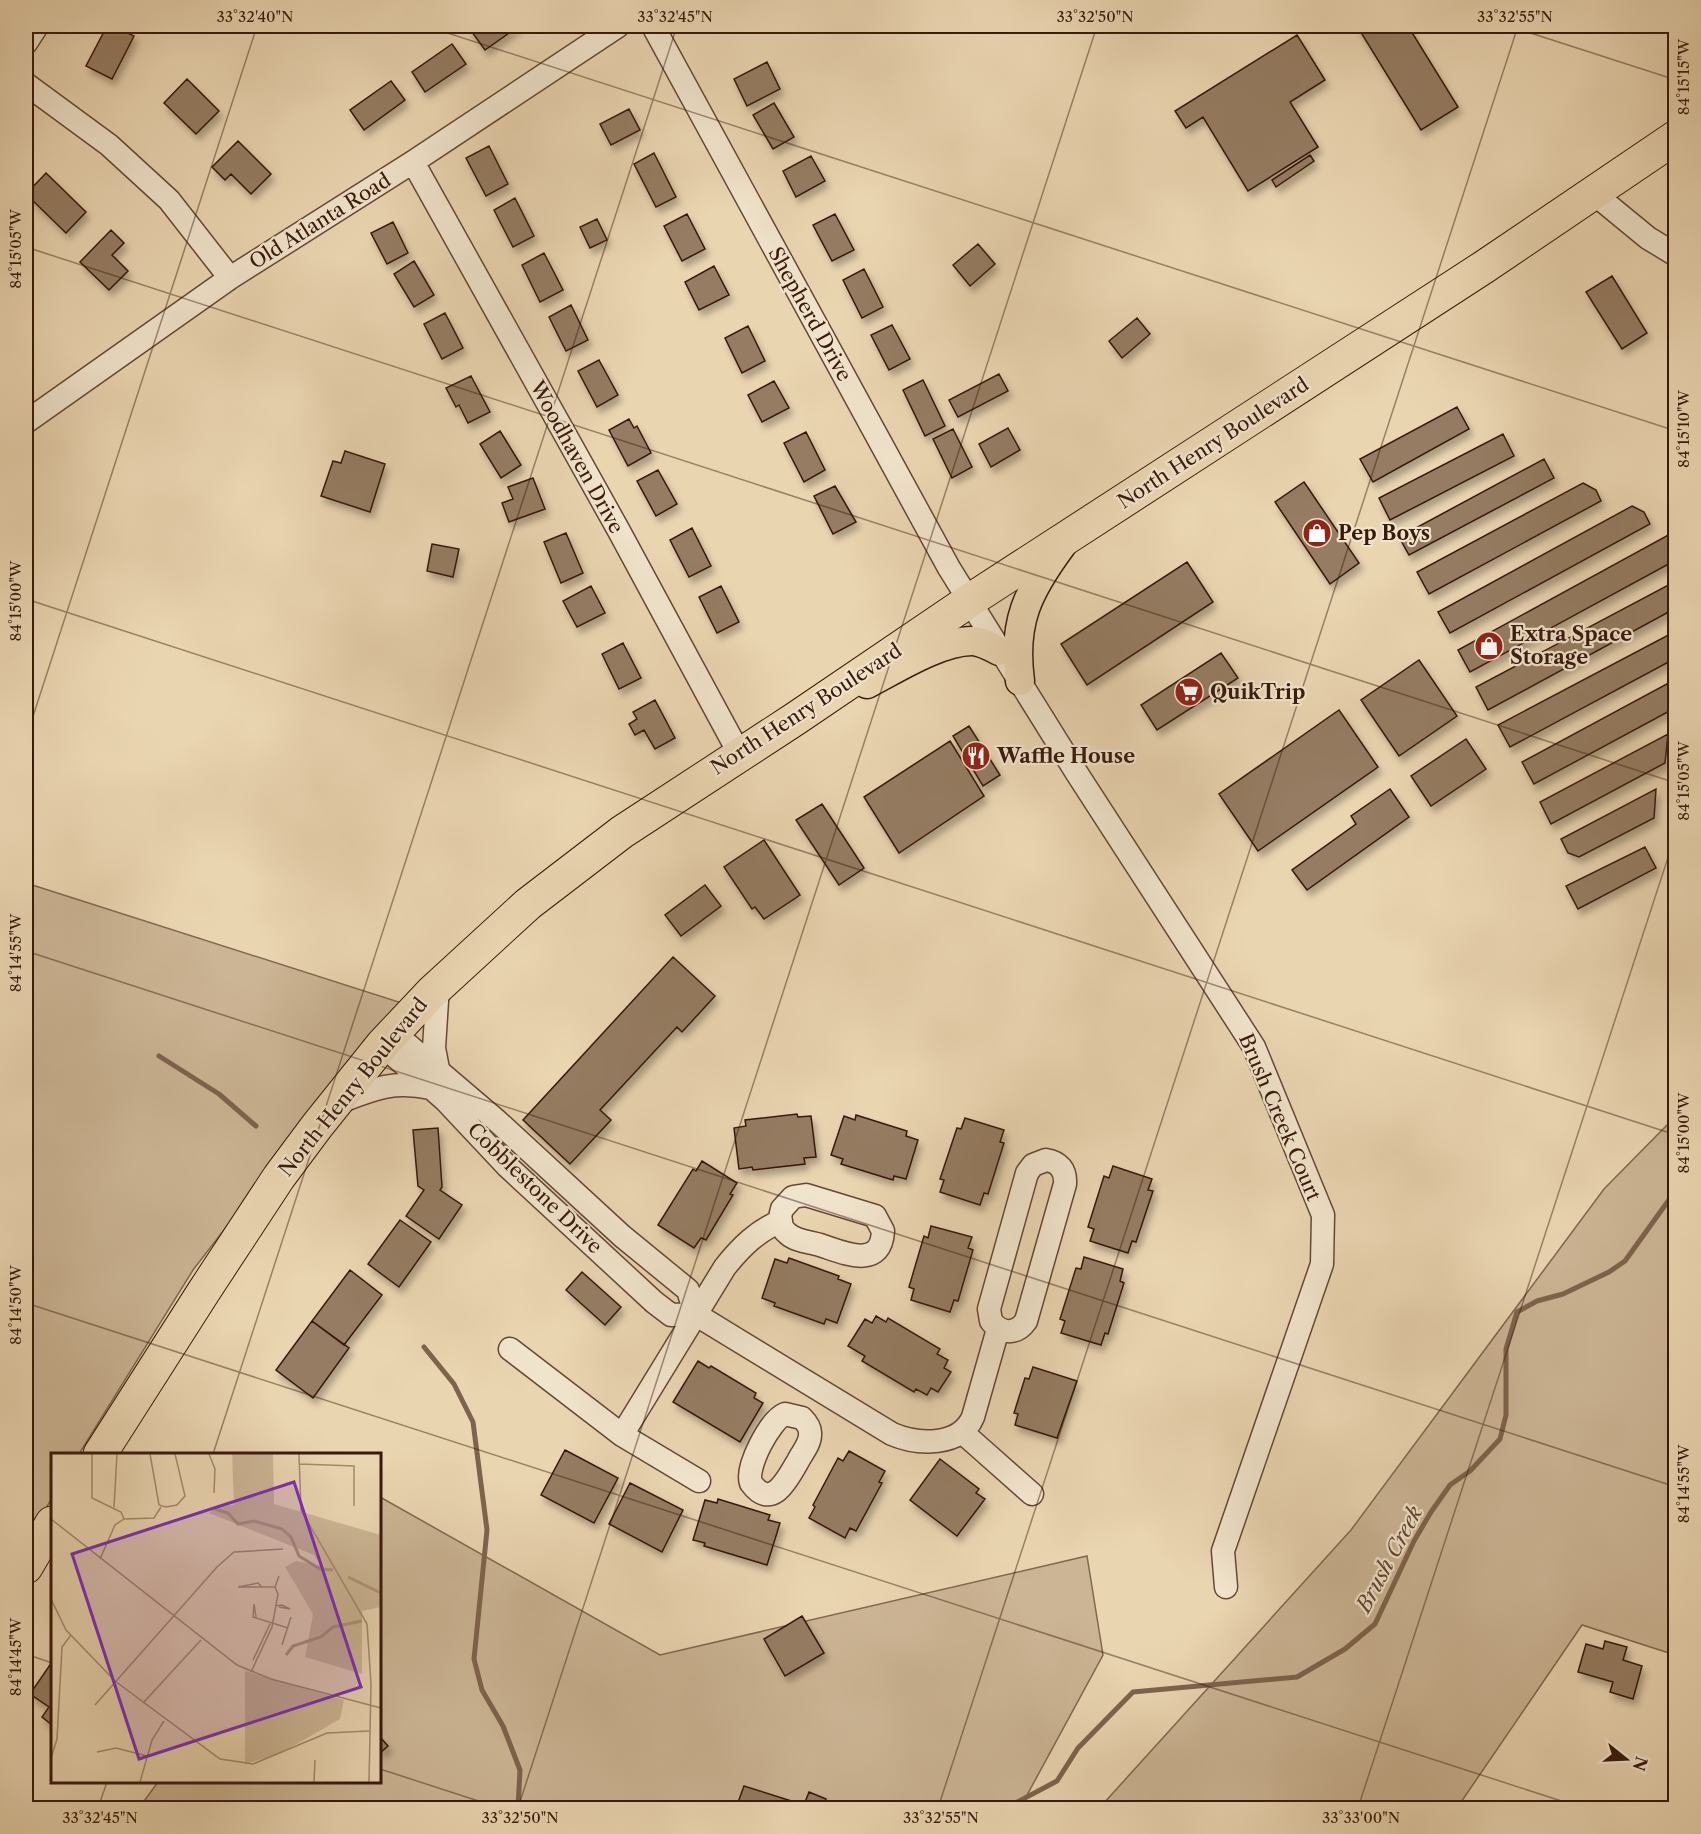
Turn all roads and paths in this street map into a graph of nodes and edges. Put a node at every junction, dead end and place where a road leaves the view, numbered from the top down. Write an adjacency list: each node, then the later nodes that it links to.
1 (37, 26): 4 (street)
2 (618, 26): 7 (street, Old Atlanta Road)
3 (653, 26): 13 (street, Shepherd Drive)
4 (26, 43)
5 (26, 84): 10 (street)
6 (1676, 136): 8 (highway, North Henry Boulevard)
7 (413, 162): 10 (street, Old Atlanta Road); 17 (street, Woodhaven Drive)
8 (1592, 192): 9 (street); 12 (highway, North Henry Boulevard)
9 (1676, 255)
10 (230, 278): 11 (street, Old Atlanta Road)
11 (26, 422)
12 (1067, 537): 13 (highway, North Henry Boulevard); 15 (main road)
13 (969, 601): 14 (street, Brush Creek Court); 16 (highway, North Henry Boulevard)
14 (999, 651): 15 (street, Brush Creek Court); 16 (main road)
15 (1020, 681): 37 (street, Brush Creek Court)
16 (795, 719): 17 (highway, North Henry Boulevard)
17 (739, 753): 18 (highway, North Henry Boulevard)
18 (438, 985): 19 (highway, North Henry Boulevard); 20 (street)
19 (388, 1039): 20 (street, Cobblestone Drive); 21 (highway, North Henry Boulevard)
20 (443, 1087): 21 (street); 25 (street, Cobblestone Drive)
21 (336, 1103): 32 (highway, North Henry Boulevard)
22 (781, 1221): 25 (street)
23 (1013, 1222): 24 (street); 24 (street); 26 (street)
24 (1051, 1234): 26 (street)
25 (695, 1314): 28 (street); 31 (street)
26 (998, 1329): 30 (street)
27 (510, 1349): 31 (street)
28 (814, 1387): 29 (street); 30 (street)
29 (799, 1416)
30 (962, 1432): 34 (street)
31 (622, 1435): 33 (street)
32 (100, 1453)
33 (699, 1480)
34 (1032, 1494)
35 (51, 1524): 36 (highway)
36 (26, 1568)
37 (1226, 1587)

